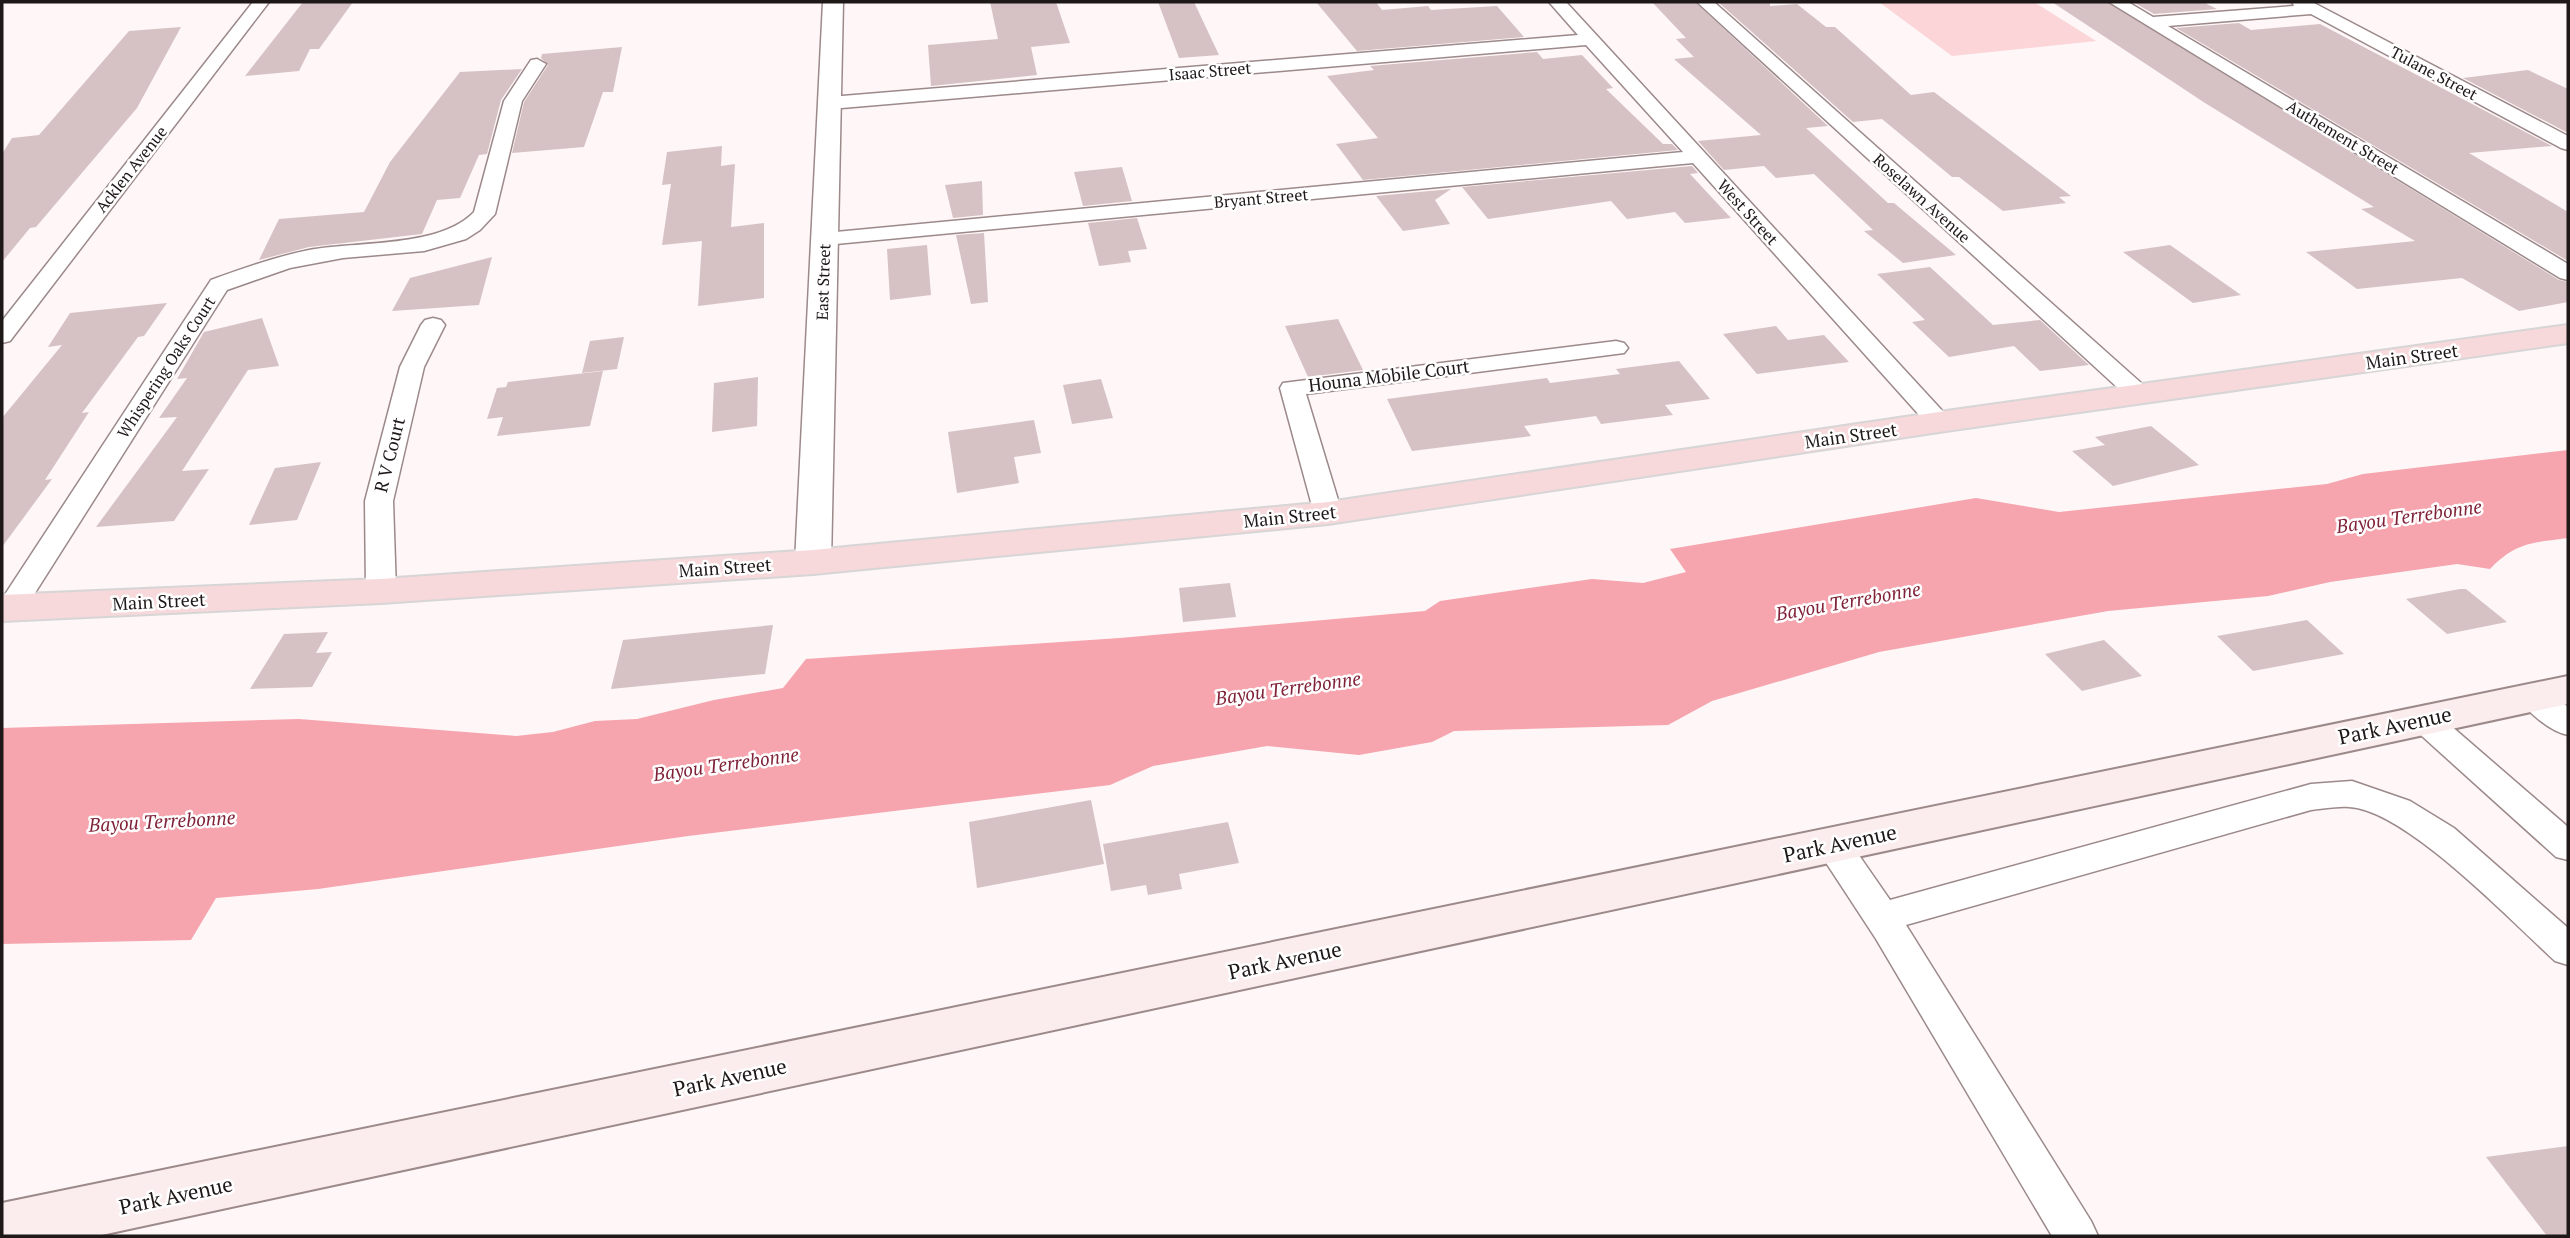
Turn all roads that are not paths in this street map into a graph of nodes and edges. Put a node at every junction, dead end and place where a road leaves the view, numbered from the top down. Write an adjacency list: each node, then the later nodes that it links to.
1 (261, 2): 17 (street, Acklen Avenue)
2 (834, 2): 10 (street, East Street)
3 (1557, 2): 8 (street, West Street)
4 (1705, 2): 19 (street, Roselawn Avenue)
5 (2117, 2): 7 (street, Authement Street)
6 (2307, 6): 7 (street); 11 (street, Tulane Street)
7 (2150, 22): 14 (street, Authement Street)
8 (1591, 40): 10 (street, Isaac Street); 12 (street, West Street)
9 (537, 64): 24 (street, Whispering Oaks Court)
10 (830, 103): 13 (street, East Street)
11 (2568, 144)
12 (1698, 157): 13 (street, Bryant Street); 20 (street, West Street)
13 (824, 239): 22 (street, East Street)
14 (2568, 273)
15 (433, 325): 23 (street, R V Court)
16 (2568, 334): 19 (main road, Main Street)
17 (2, 336)
18 (1616, 348): 21 (street, Houna Mobile Court)
19 (2140, 395): 20 (main road, Main Street)
20 (1939, 422): 21 (main road, Main Street)
21 (1328, 513): 22 (main road, Main Street)
22 (813, 562): 23 (main road, Main Street)
23 (381, 591): 24 (main road, Main Street)
24 (6, 608)
25 (2557, 704): 26 (main road, Park Avenue)
26 (2424, 720): 27 (main road, Park Avenue); 28 (street)
27 (1833, 845): 29 (street); 31 (main road, Park Avenue)
28 (2568, 847)
29 (1882, 918): 30 (street); 32 (street)
30 (2568, 950)
31 (2, 1230)
32 (2076, 1236)

